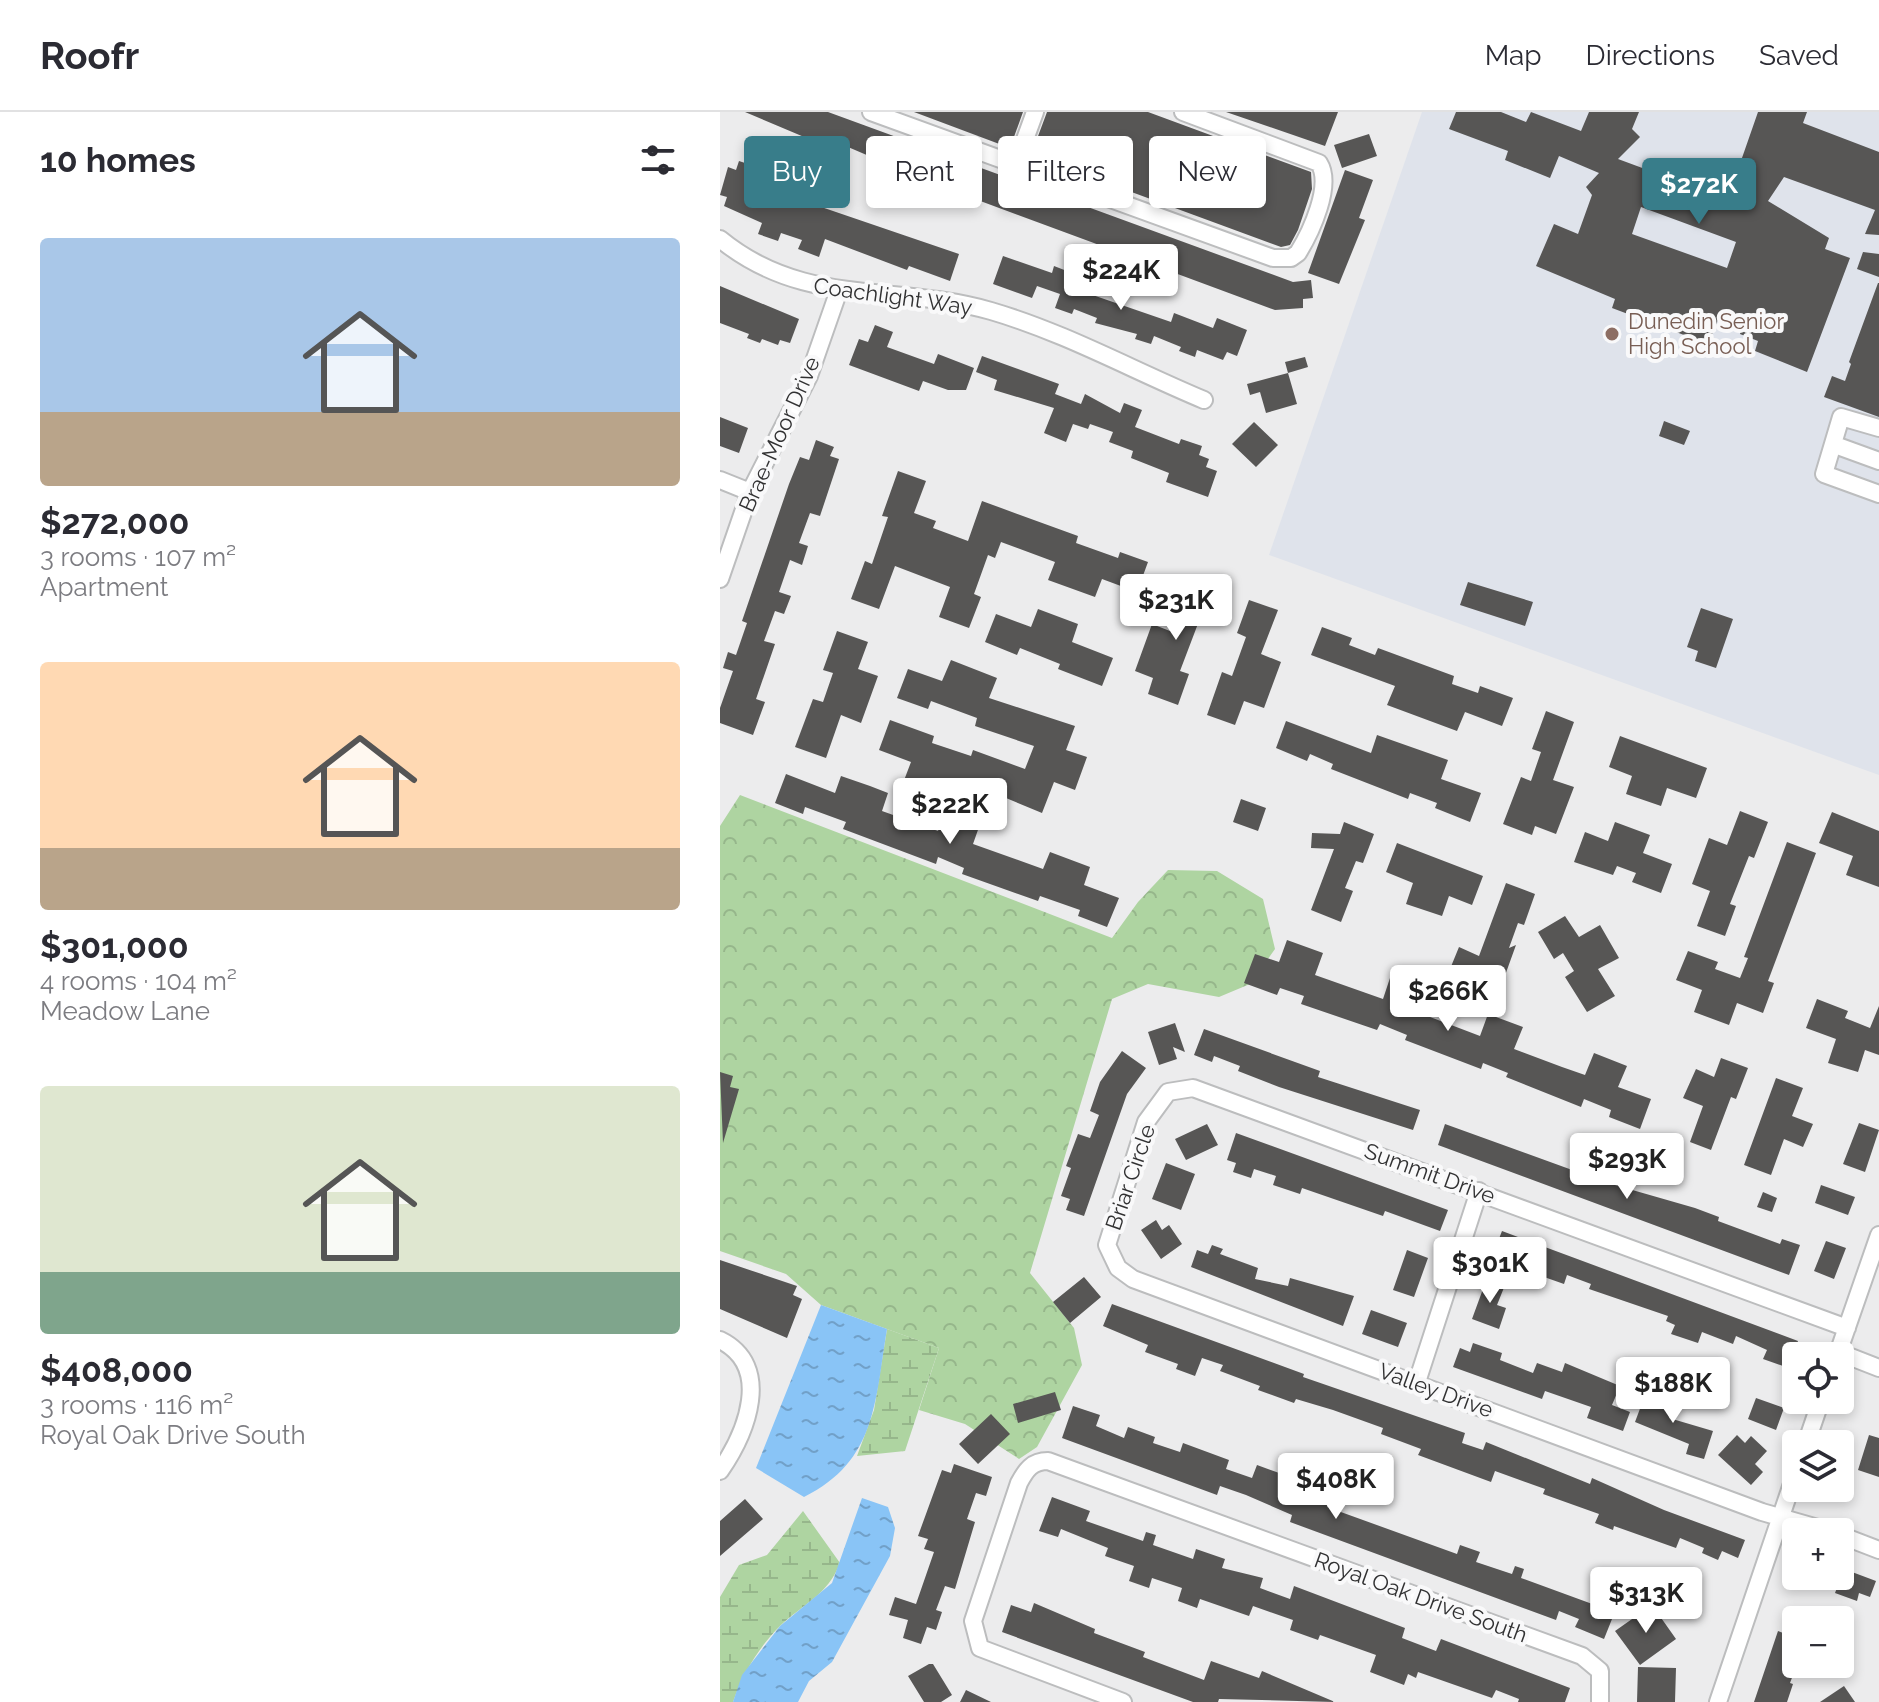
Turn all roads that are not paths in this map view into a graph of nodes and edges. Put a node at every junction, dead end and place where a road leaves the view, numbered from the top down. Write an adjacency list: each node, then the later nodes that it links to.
1 (871, 112): 5 (street)
2 (1035, 112): 4 (street)
3 (1183, 112): 6 (street)
4 (1026, 136)
5 (998, 158)
6 (1133, 207)
7 (720, 239): 8 (street, Coachlight Way)
8 (839, 290): 9 (street, Coachlight Way); 14 (street, Brae-Moor Drive)
9 (1204, 400)
10 (1879, 428): 11 (street)
11 (1835, 445): 12 (street); 15 (street)
12 (1879, 461)
13 (720, 480): 14 (street)
14 (750, 492): 16 (street, Brae-Moor Drive)
15 (1879, 494)
16 (720, 579)
17 (1193, 1088): 18 (street, Summit Drive); 20 (street, Briar Circle)
18 (1479, 1191): 21 (street, Summit Drive); 26 (street)
19 (1879, 1235): 21 (street)
20 (1107, 1245): 26 (street, Valley Drive)
21 (1847, 1328): 23 (street)
22 (720, 1340): 27 (street)
23 (1842, 1342)
24 (1854, 1360): 25 (street)
25 (1879, 1368)
26 (1417, 1382): 29 (street, Valley Drive)
27 (720, 1471)
28 (1786, 1502): 29 (street)
29 (1781, 1515): 30 (street, Valley Drive); 35 (street)
30 (1790, 1518)
31 (1854, 1540): 32 (street)
32 (1879, 1550)
33 (1123, 1702): 34 (street, Royal Oak Drive South)
34 (1600, 1702)
35 (1718, 1702)

